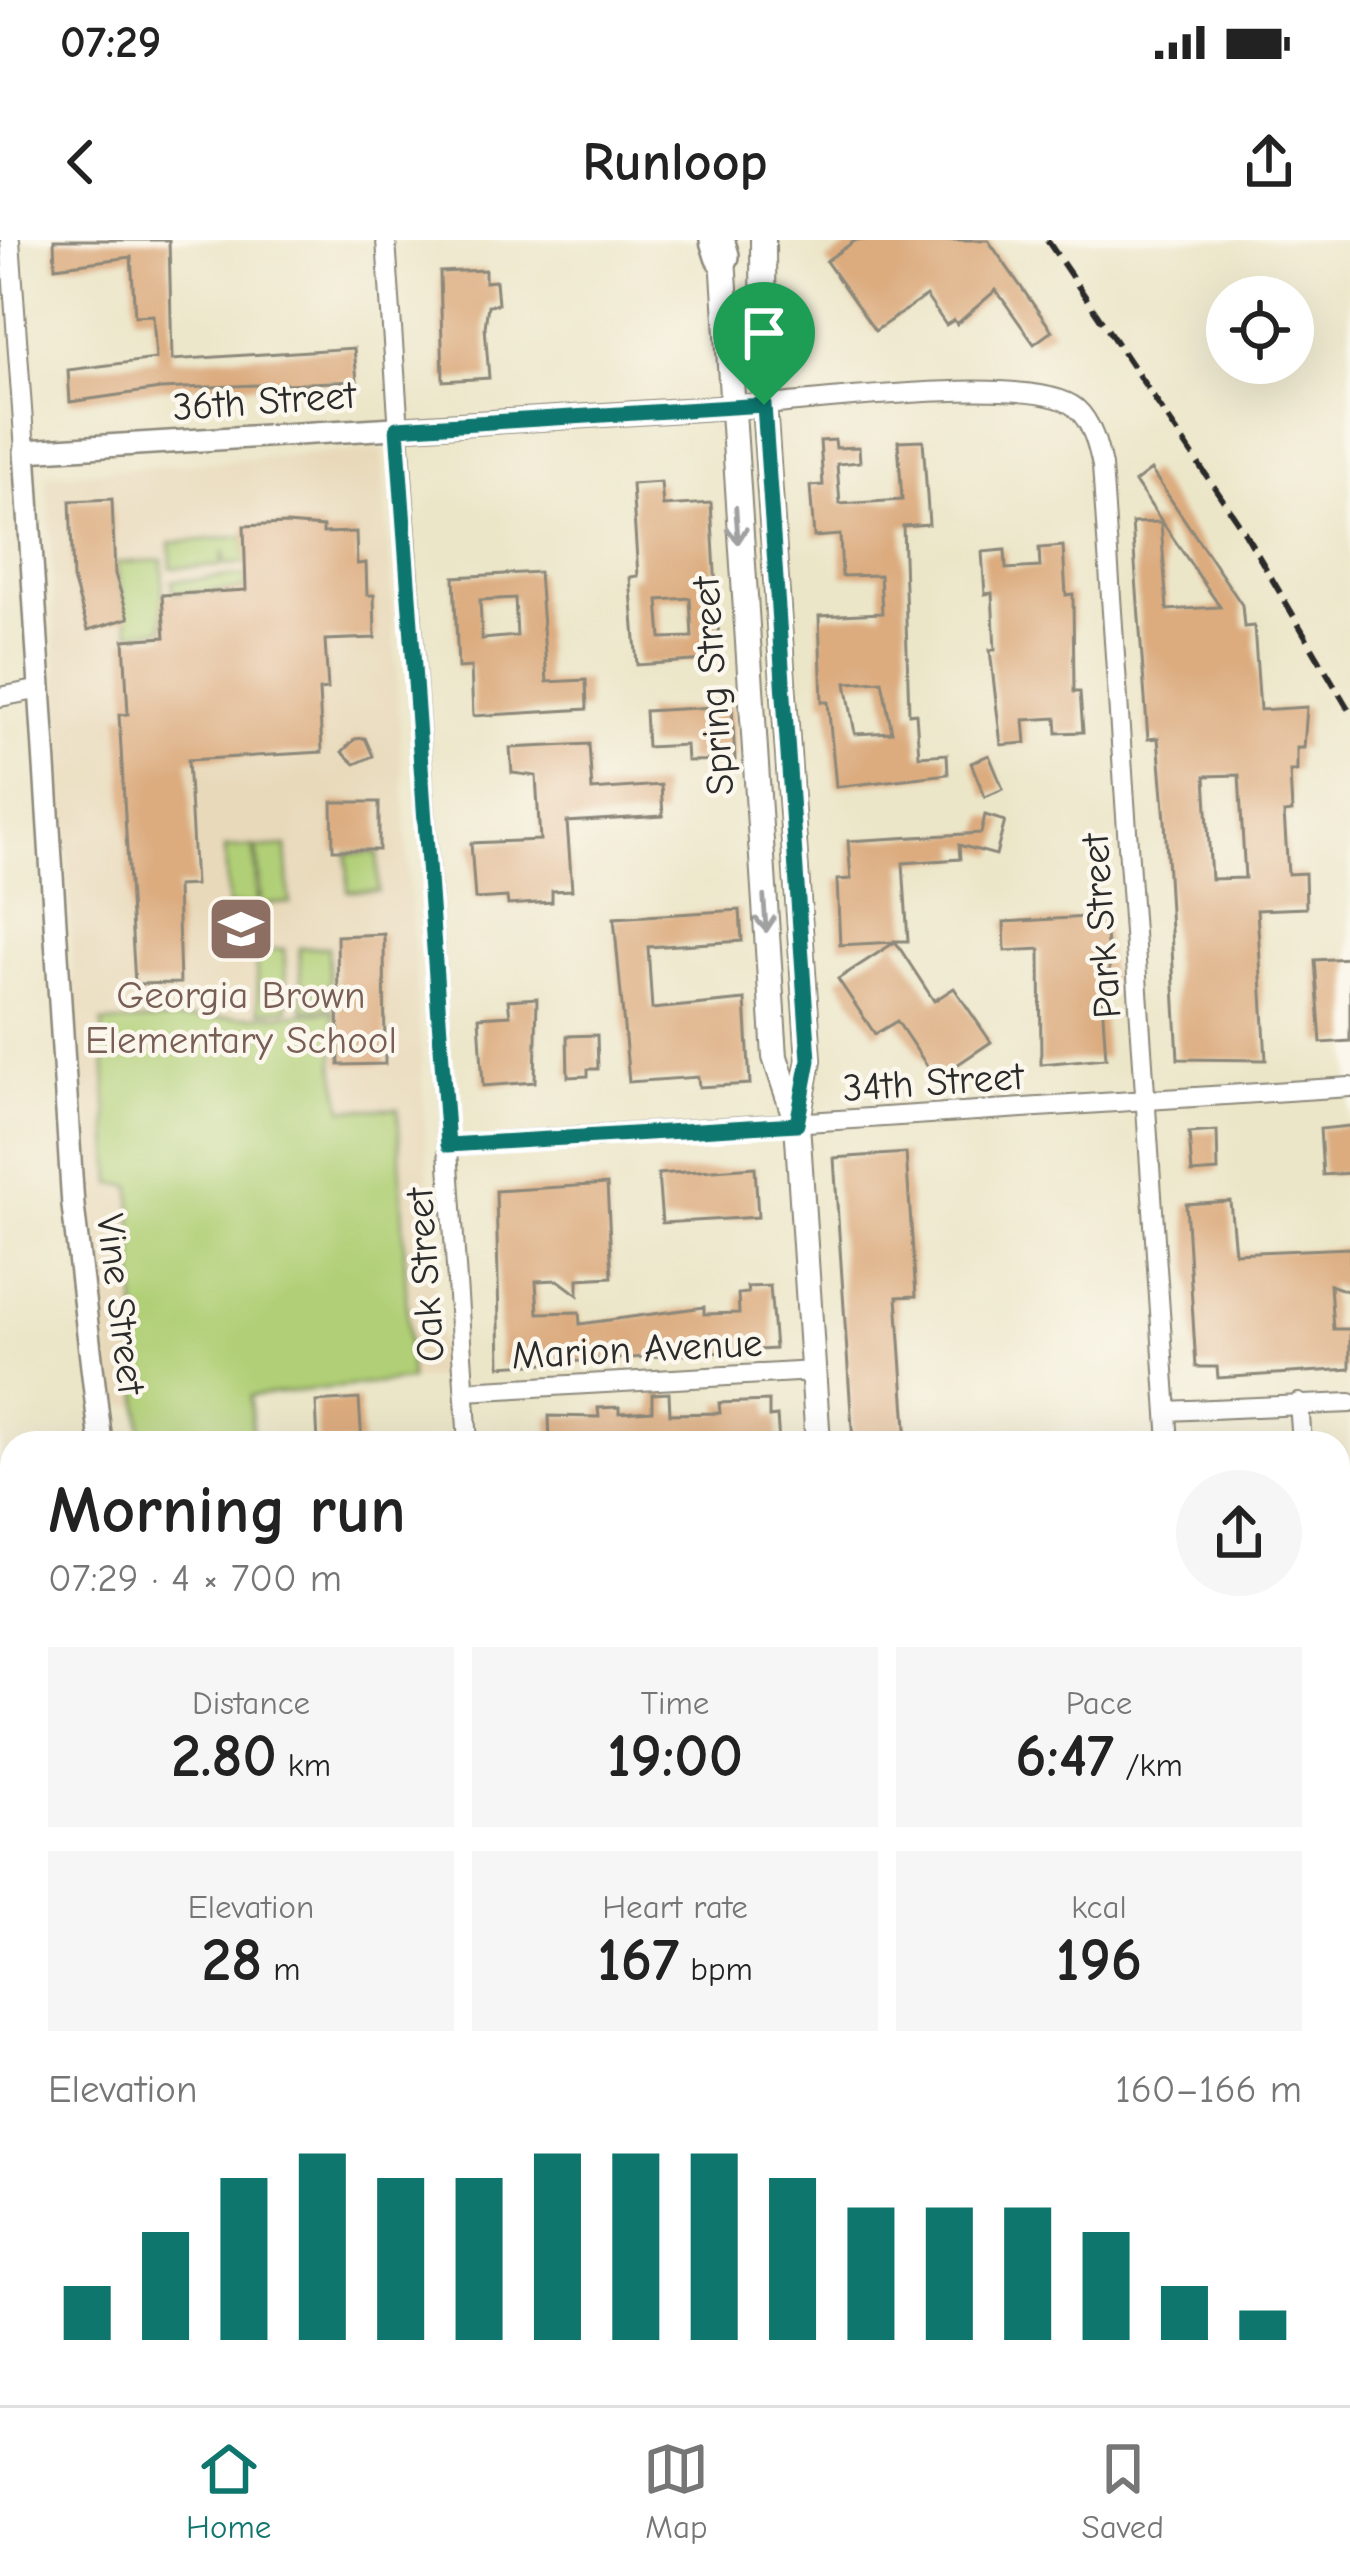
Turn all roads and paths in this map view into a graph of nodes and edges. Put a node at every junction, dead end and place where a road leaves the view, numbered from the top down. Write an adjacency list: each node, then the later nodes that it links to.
1 (10, 240): 9 (street, Vine Street)
2 (386, 240): 8 (street, Oak Street)
3 (763, 240): 5 (main road, Spring Street)
4 (720, 245): 6 (main road, Spring Street)
5 (764, 405): 6 (street, 36th Street); 7 (street, 36th Street); 14 (main road, Spring Street)
6 (730, 408): 8 (street, 36th Street); 14 (main road, Spring Street, one-way to 14)
7 (1078, 409): 13 (street, Park Street)
8 (397, 428): 9 (street, 36th Street); 15 (street, Oak Street)
9 (25, 451): 10 (street, Vine Street)
10 (36, 690): 11 (street); 21 (street, Vine Street)
11 (0, 697)
12 (1350, 1087): 13 (street, 34th Street)
13 (1145, 1100): 14 (street, 34th Street); 20 (street, Park Street)
14 (797, 1124): 15 (street, 34th Street); 16 (main road, Spring Street)
15 (448, 1145): 17 (street, Oak Street)
16 (814, 1371): 17 (street, Marion Avenue); 23 (main road, Spring Street)
17 (465, 1391): 22 (street, Oak Street)
18 (1299, 1403): 19 (street); 20 (street); 25 (street)
19 (1350, 1403)
20 (1167, 1411): 24 (street, Park Street)
21 (100, 1431)
22 (467, 1431)
23 (817, 1431)
24 (1168, 1431)
25 (1301, 1431)

